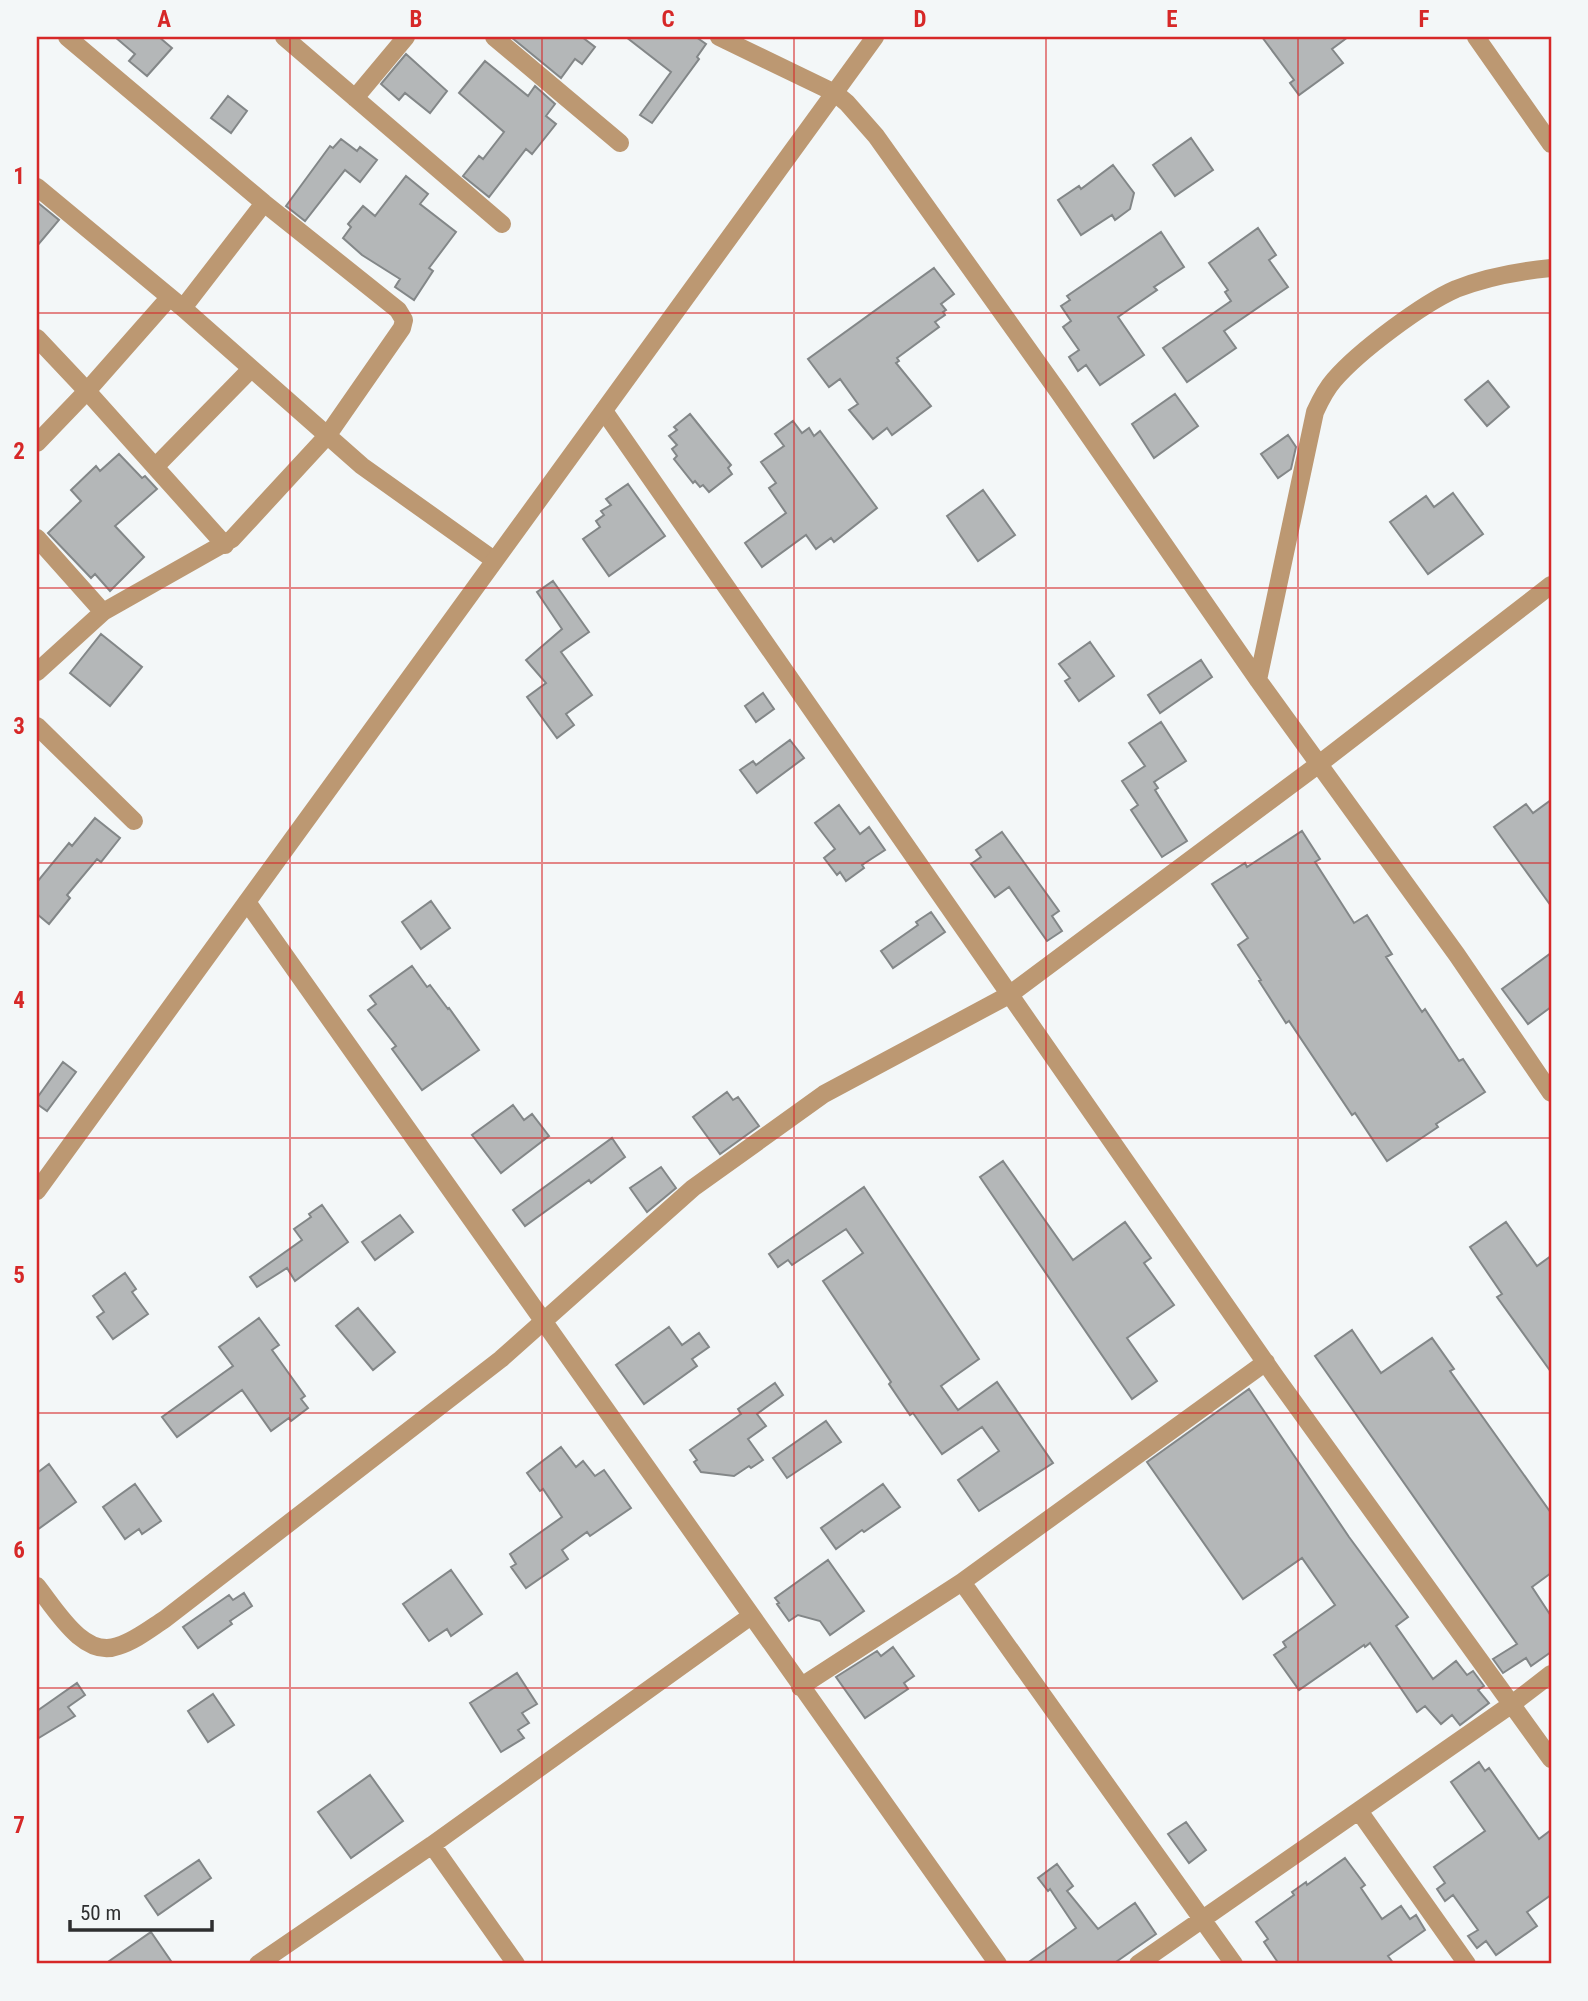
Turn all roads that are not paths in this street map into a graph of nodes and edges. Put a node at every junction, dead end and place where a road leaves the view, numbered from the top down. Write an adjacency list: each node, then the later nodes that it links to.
1 (67, 37): 13 (street)
2 (284, 37): 9 (street)
3 (406, 37): 9 (street)
4 (494, 37): 10 (street)
5 (719, 37): 8 (street)
6 (875, 37): 8 (street)
7 (1476, 37): 11 (street)
8 (835, 93): 20 (street); 30 (street)
9 (355, 97): 14 (street)
10 (620, 143)
11 (1551, 144)
12 (37, 187): 16 (street)
13 (264, 203): 16 (street); 21 (street)
14 (502, 224)
15 (1551, 268): 30 (street)
16 (176, 303): 18 (street); 19 (street)
17 (37, 338): 19 (street)
18 (250, 370): 21 (street); 23 (street)
19 (87, 391): 22 (street); 23 (street)
20 (604, 411): 26 (street); 35 (street)
21 (327, 436): 25 (street); 26 (street)
22 (37, 443)
23 (155, 467): 25 (street)
24 (37, 538): 28 (street)
25 (225, 545): 28 (street)
26 (494, 560): 34 (street)
27 (1551, 585): 32 (street)
28 (103, 612): 29 (street)
29 (37, 672)
30 (1258, 680): 32 (street)
31 (37, 726): 33 (street)
32 (1319, 764): 35 (street); 36 (street)
33 (134, 821)
34 (247, 902): 37 (street); 38 (street)
35 (1009, 995): 38 (street); 39 (street)
36 (1551, 1093)
37 (37, 1191)
38 (542, 1321): 41 (street); 42 (street)
39 (1266, 1362): 40 (street); 45 (street)
40 (961, 1582): 44 (street); 49 (street)
41 (37, 1587)
42 (751, 1616): 44 (street); 48 (street)
43 (1551, 1674): 45 (street)
44 (800, 1687): 52 (street)
45 (1513, 1704): 46 (street); 47 (street)
46 (1551, 1759)
47 (1359, 1811): 49 (street); 55 (street)
48 (432, 1845): 50 (street); 51 (street)
49 (1202, 1920): 53 (street); 54 (street)
50 (258, 1964)
51 (516, 1964)
52 (998, 1964)
53 (1138, 1964)
54 (1234, 1964)
55 (1467, 1964)

